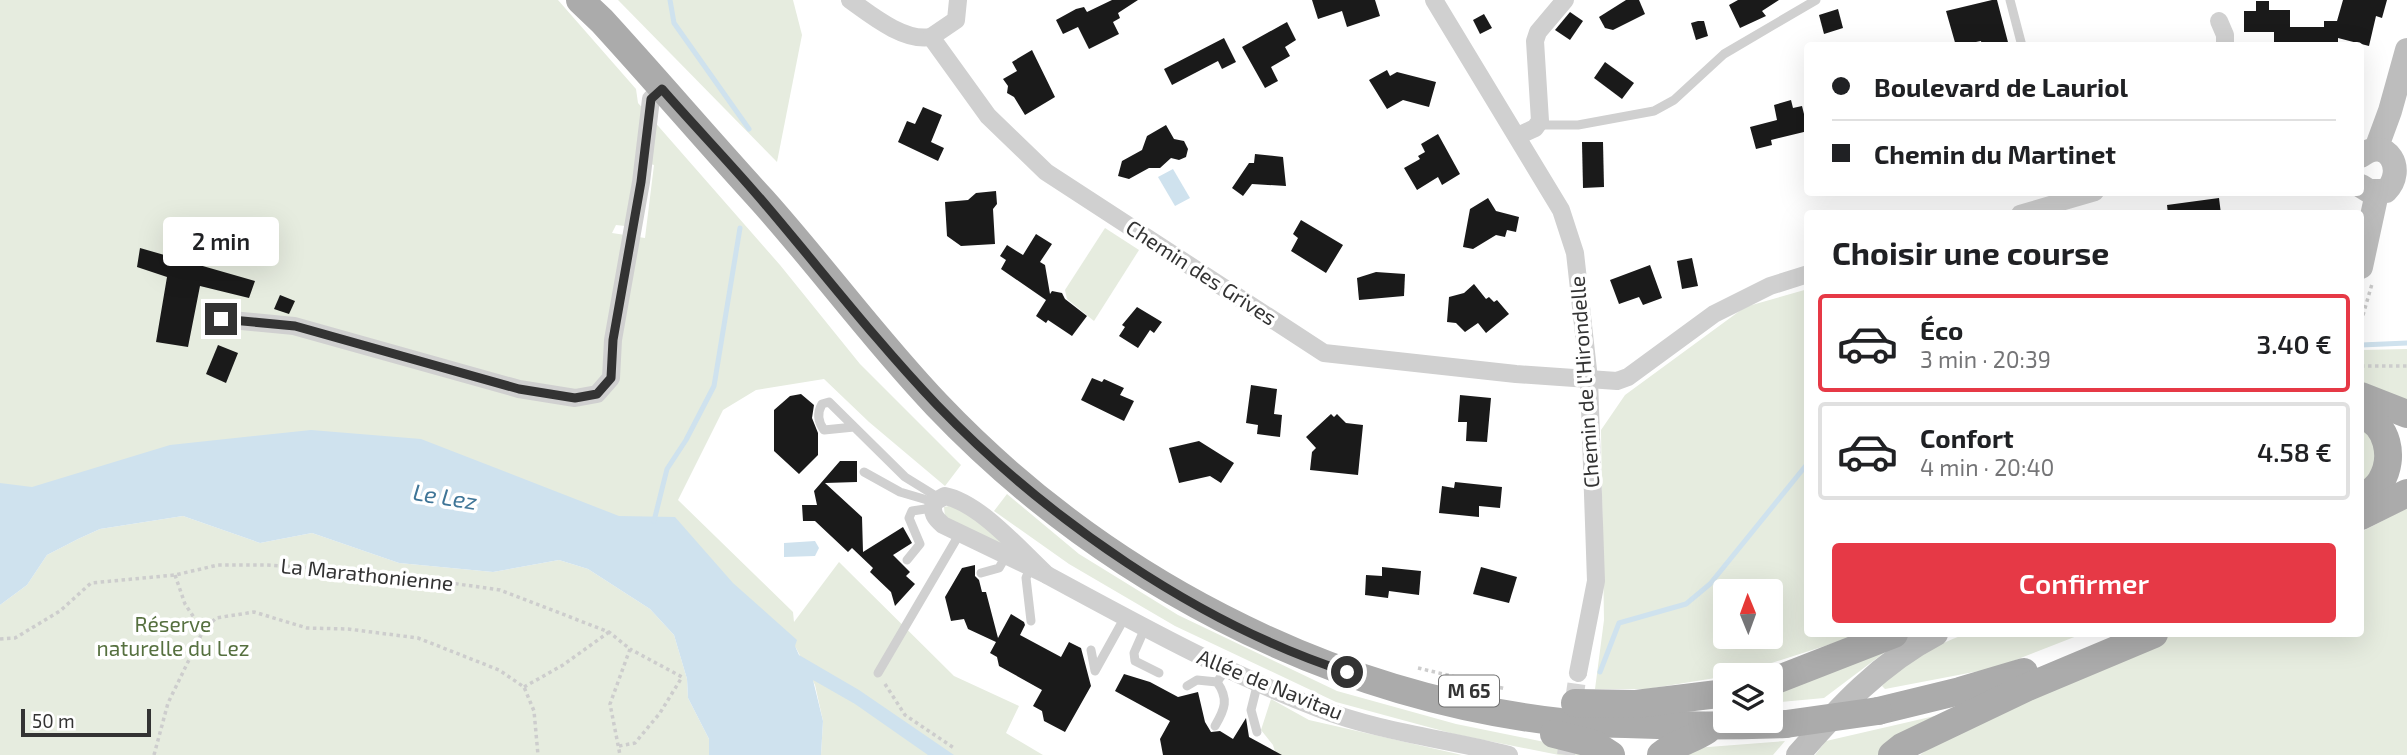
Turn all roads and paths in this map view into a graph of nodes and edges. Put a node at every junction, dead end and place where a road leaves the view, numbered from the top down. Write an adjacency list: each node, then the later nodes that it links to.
1 (580, 0): 13 (main road, M 65)
2 (850, 0): 9 (street)
3 (958, 0): 9 (street)
4 (1434, 0): 16 (street, Chemin de l'Hirondelle)
5 (1565, 0): 15 (street)
6 (1816, 0): 15 (lane)
7 (2010, 0): 10 (lane)
8 (2219, 21): 11 (street)
9 (931, 37): 27 (street, Chemin des Grives)
10 (2021, 42)
11 (2225, 42)
12 (2407, 50): 17 (main road)
13 (662, 89): 24 (street); 48 (main road, M 65)
14 (2407, 98): 17 (main road)
15 (1538, 125): 16 (street)
16 (1518, 136): 27 (street, Chemin de l'Hirondelle)
17 (2390, 161): 18 (main road)
18 (2367, 189): 21 (main road); 22 (main road)
19 (2060, 197): 20 (street)
20 (2029, 210)
21 (2359, 210)
22 (2364, 228)
23 (1804, 275): 27 (street, Chemin des Grives)
24 (221, 319)
25 (2364, 366): 26 (path)
26 (2407, 366)
27 (1589, 379): 59 (street, Chemin de l'Hirondelle)
28 (2364, 397): 29 (main road)
29 (2407, 414)
30 (2364, 417): 34 (main road)
31 (854, 427): 35 (lane)
32 (864, 472): 35 (lane)
33 (2407, 493): 36 (main road)
34 (2364, 498)
35 (935, 503): 37 (street, Allée de Navitau); 39 (lane); 40 (street, Allée de Navitau)
36 (2364, 514)
37 (960, 533): 38 (street, Allée de Navitau); 57 (lane)
38 (1006, 556): 40 (street, Allée de Navitau); 41 (lane)
39 (907, 560)
40 (1039, 572): 43 (street, Allée de Navitau); 44 (lane)
41 (981, 573)
42 (175, 576): 46 (path); 47 (path, La Marathonienne); 53 (path, La Marathonienne)
43 (1125, 617): 45 (street, Allée de Navitau); 55 (lane)
44 (1031, 621)
45 (1145, 628): 58 (lane); 60 (street, Allée de Navitau)
46 (203, 631): 64 (path); 73 (path)
47 (609, 632): 54 (path, La Marathonienne); 64 (path)
48 (1255, 635): 66 (main road, M 65); 67 (main road, M 65)
49 (1886, 637): 61 (main road)
50 (1930, 637): 79 (main road)
51 (2106, 637): 69 (main road, M 65, bridge)
52 (2147, 637): 80 (main road)
53 (0, 639)
54 (630, 649): 71 (path); 71 (path, La Marathonienne)
55 (1091, 650)
56 (1414, 668): 65 (path)
57 (878, 673): 72 (path)
58 (1159, 673)
59 (1578, 673)
60 (1222, 675): 62 (street, Allée de Navitau); 63 (lane); 68 (lane)
61 (1783, 677)
62 (1258, 682): 70 (lane); 76 (street, Allée de Navitau)
63 (1187, 686)
64 (524, 687): 74 (path)
65 (1508, 689)
66 (1713, 695)
67 (1428, 696): 69 (main road, M 65); 77 (main road, M 65)
68 (1215, 726)
69 (1712, 727): 78 (main road, M 65)
70 (1258, 732)
71 (619, 746): 75 (path)
72 (954, 748)
73 (154, 755)
74 (538, 755)
75 (620, 755)
76 (1509, 755)
77 (1611, 755)
78 (1661, 755)
79 (1798, 755)
80 (1892, 755)

